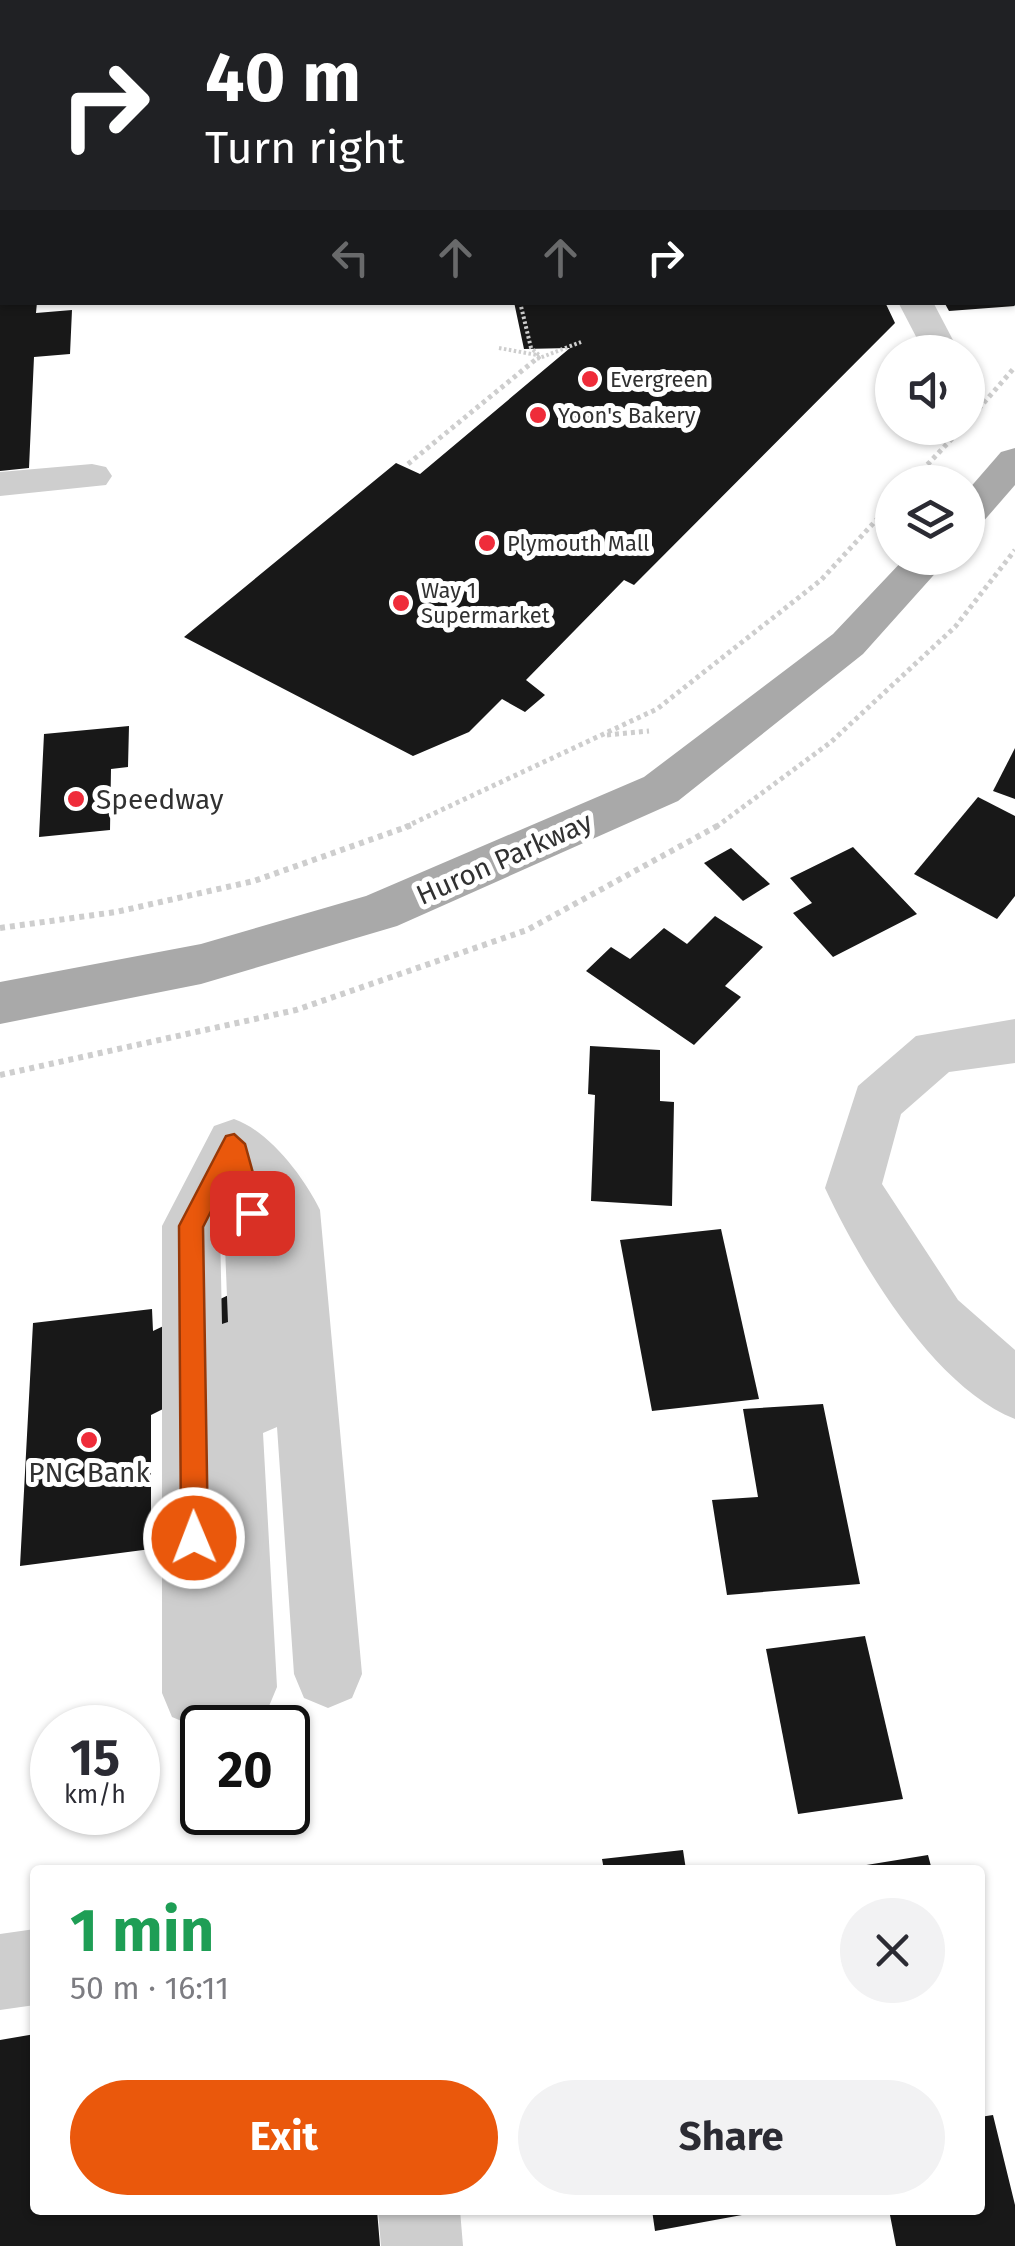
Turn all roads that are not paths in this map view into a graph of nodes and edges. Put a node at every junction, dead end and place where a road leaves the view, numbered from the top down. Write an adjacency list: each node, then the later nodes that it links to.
1 (918, 305): 2 (lane)
2 (932, 335)
3 (1015, 460): 6 (main road)
4 (92, 476): 5 (lane)
5 (0, 484)
6 (985, 494)
7 (912, 575): 8 (main road, Huron Parkway)
8 (0, 1003)
9 (1015, 1041): 11 (lane)
10 (234, 1144): 10 (lane)
11 (1015, 1390)
12 (30, 1967): 13 (lane)
13 (0, 1972)
14 (419, 2215): 15 (lane)
15 (422, 2246)

